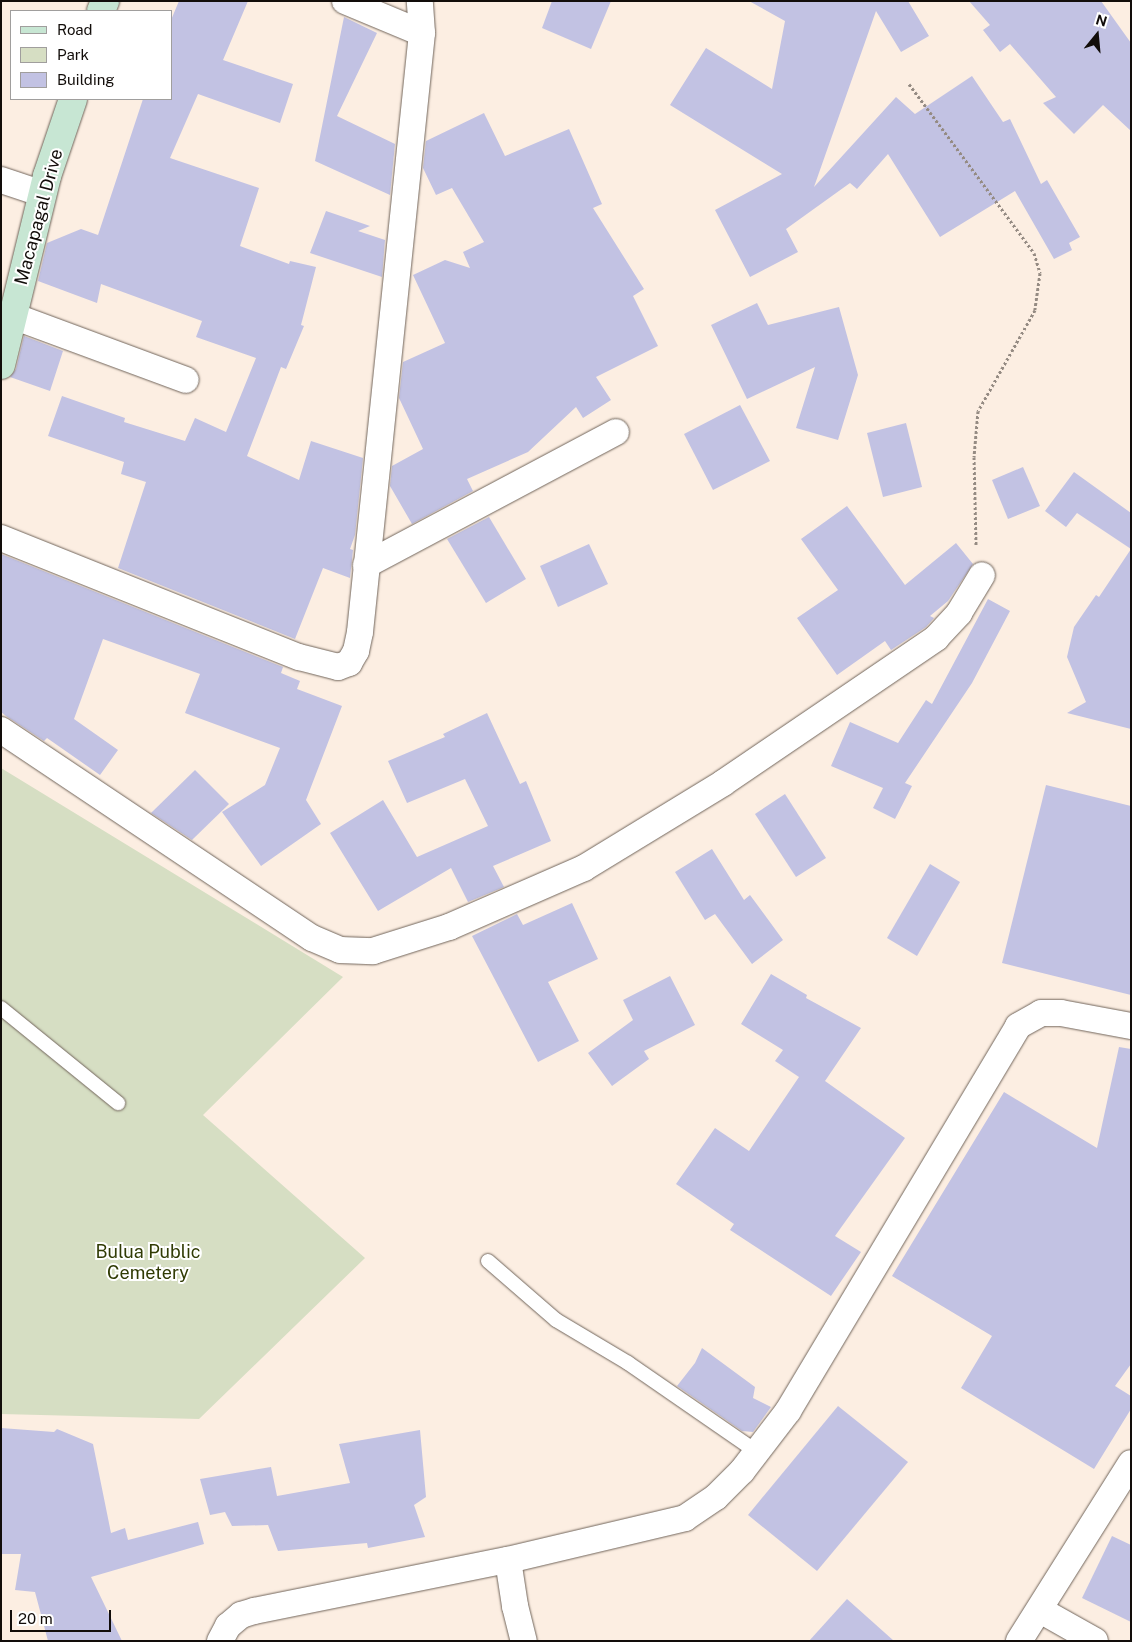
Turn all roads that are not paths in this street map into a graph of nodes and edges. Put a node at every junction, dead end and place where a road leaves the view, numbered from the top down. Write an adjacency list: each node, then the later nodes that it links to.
1 (345, 1): 3 (street)
2 (420, 1): 3 (street)
3 (422, 33): 12 (street)
4 (73, 100): 6 (main road, Macapagal Drive)
5 (1, 180): 6 (street)
6 (43, 194): 7 (main road, Macapagal Drive)
7 (7, 329): 8 (main road, Macapagal Drive); 9 (street)
8 (1, 365)
9 (186, 380)
10 (616, 432): 12 (street)
11 (1, 538): 12 (street)
12 (366, 565)
13 (982, 575): 14 (street)
14 (1, 730)
15 (1, 1008): 17 (lane)
16 (1131, 1026): 19 (street)
17 (118, 1103)
18 (488, 1261): 19 (lane)
19 (757, 1452): 21 (street)
20 (1131, 1463): 22 (street)
21 (508, 1560): 23 (street); 24 (street)
22 (1040, 1610): 25 (street); 26 (street)
23 (220, 1641)
24 (524, 1641)
25 (1019, 1641)
26 (1095, 1641)

